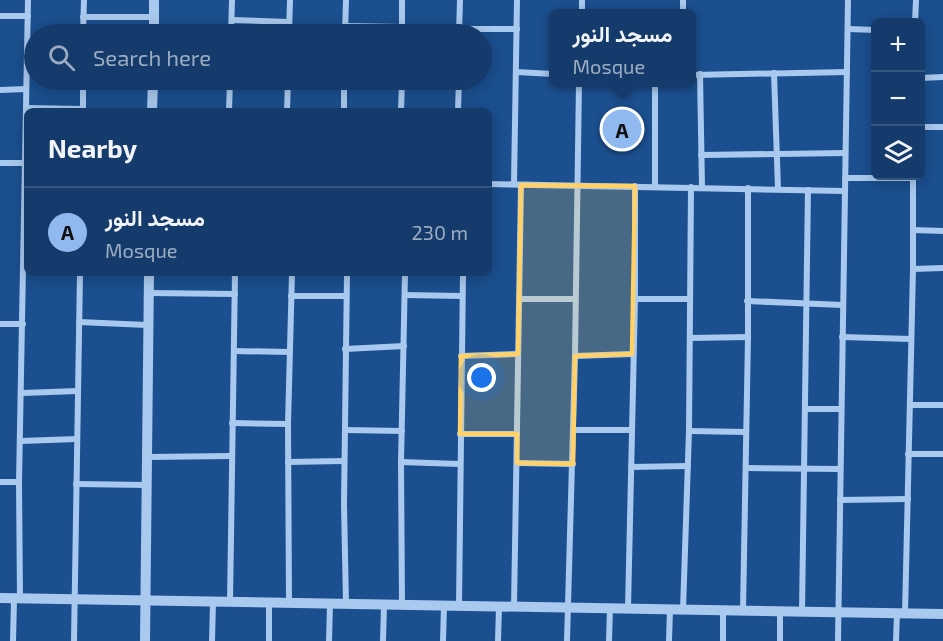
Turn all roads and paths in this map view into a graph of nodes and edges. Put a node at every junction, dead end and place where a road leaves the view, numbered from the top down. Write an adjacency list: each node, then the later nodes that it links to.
1 (28, 0): 13 (street)
2 (84, 0): 14 (street)
3 (154, 0): 15 (street)
4 (232, 0): 17 (street)
5 (290, 0): 18 (street)
6 (346, 0): 23 (street)
7 (402, 0): 24 (street)
8 (460, 0): 25 (street)
9 (517, 0): 26 (street)
10 (848, 0): 27 (street)
11 (915, 0): 16 (street)
12 (0, 16): 13 (street)
13 (28, 16): 19 (street)
14 (83, 17): 15 (street); 20 (street)
15 (154, 17): 21 (street)
16 (915, 18)
17 (232, 20): 18 (street); 22 (street)
18 (289, 22)
19 (29, 24)
20 (83, 24)
21 (154, 24)
22 (232, 24)
23 (345, 24)
24 (402, 24)
25 (459, 24)
26 (517, 29): 28 (street); 30 (street)
27 (848, 29): 29 (street); 31 (street)
28 (492, 30)
29 (871, 30)
30 (516, 72): 33 (street); 69 (street)
31 (847, 72): 32 (street); 60 (street)
32 (774, 73): 35 (street); 61 (street)
33 (549, 74)
34 (696, 74): 35 (street)
35 (700, 74): 62 (street)
36 (943, 77): 37 (street)
37 (925, 78)
38 (579, 87): 70 (street)
39 (655, 87): 72 (street)
40 (24, 89): 41 (street)
41 (0, 90)
42 (26, 90): 50 (street)
43 (83, 90): 51 (street)
44 (153, 90): 52 (street)
45 (230, 90): 53 (street)
46 (288, 90): 54 (street)
47 (344, 90): 55 (street)
48 (402, 90): 56 (street)
49 (459, 90): 57 (street)
50 (26, 108)
51 (83, 108)
52 (152, 108)
53 (230, 108)
54 (287, 108)
55 (344, 108)
56 (401, 108)
57 (458, 108)
58 (925, 127): 59 (street)
59 (943, 127)
60 (845, 153): 61 (street); 65 (street)
61 (777, 154): 62 (street); 76 (street)
62 (701, 155): 74 (street)
63 (0, 163): 64 (street)
64 (24, 163)
65 (845, 178): 66 (street); 78 (street)
66 (871, 178)
67 (913, 180): 79 (street)
68 (492, 184): 69 (street)
69 (517, 185): 70 (street); 97 (street)
70 (577, 185): 71 (street); 98 (street)
71 (635, 186): 72 (street); 99 (street)
72 (655, 186): 73 (street)
73 (692, 187): 74 (street); 100 (street)
74 (702, 187): 75 (street)
75 (748, 188): 76 (street); 101 (street)
76 (778, 189): 77 (street)
77 (808, 190): 78 (street); 102 (street)
78 (844, 190): 103 (street)
79 (913, 230): 80 (street); 82 (street)
80 (943, 231)
81 (943, 268): 82 (street)
82 (913, 269): 111 (street)
83 (25, 276): 106 (street)
84 (80, 276): 104 (street)
85 (149, 276): 91 (street)
86 (235, 276): 92 (street)
87 (292, 276): 94 (street)
88 (346, 276): 95 (street)
89 (405, 276): 93 (street)
90 (463, 276): 96 (street)
91 (149, 293): 92 (street); 107 (street)
92 (235, 294): 114 (street)
93 (405, 295): 96 (street); 112 (street)
94 (291, 296): 95 (street); 115 (street)
95 (345, 296): 113 (street)
96 (462, 296): 118 (street)
97 (520, 299): 98 (street); 116 (street)
98 (575, 299): 119 (street)
99 (634, 299): 100 (street); 117 (street)
100 (690, 299): 110 (street)
101 (747, 301): 102 (street); 108 (street)
102 (806, 302): 103 (street); 124 (street)
103 (843, 305): 109 (street)
104 (79, 322): 107 (street); 120 (street)
105 (0, 324): 106 (street)
106 (23, 324): 121 (street)
107 (147, 325): 141 (street)
108 (748, 337): 110 (street); 133 (street)
109 (842, 337): 111 (street); 125 (street)
110 (690, 338): 132 (street)
111 (911, 339): 122 (street)
112 (404, 346): 113 (street); 131 (street)
113 (345, 349): 128 (street)
114 (234, 351): 115 (street); 126 (street)
115 (289, 352): 127 (street)
116 (518, 354): 118 (street); 135 (street)
117 (632, 354): 119 (street); 130 (street)
118 (462, 356): 134 (street)
119 (575, 357): 129 (street)
120 (78, 391): 121 (street); 136 (street)
121 (22, 393): 137 (street)
122 (910, 405): 123 (street); 138 (street)
123 (943, 405)
124 (805, 409): 125 (street); 151 (street)
125 (841, 409): 152 (street)
126 (232, 423): 127 (street); 140 (street)
127 (288, 424): 143 (street)
128 (345, 430): 131 (street); 142 (street)
129 (573, 430): 130 (street); 147 (street)
130 (631, 430): 148 (street)
131 (402, 431): 144 (street)
132 (689, 431): 133 (street); 149 (street)
133 (746, 432): 150 (street)
134 (460, 434): 135 (street); 146 (street)
135 (517, 434): 145 (street)
136 (77, 440): 137 (street); 155 (street)
137 (21, 441): 154 (street)
138 (908, 454): 139 (street); 157 (street)
139 (943, 454)
140 (231, 456): 141 (street); 164 (street)
141 (147, 457): 156 (street)
142 (344, 461): 143 (street); 168 (street)
143 (288, 462): 166 (street)
144 (401, 462): 146 (street); 170 (street)
145 (517, 463): 147 (street); 174 (street)
146 (459, 464): 172 (street)
147 (573, 464): 175 (street)
148 (631, 466): 149 (street); 177 (street)
149 (688, 466): 179 (street)
150 (746, 468): 151 (street); 181 (street)
151 (804, 469): 152 (street); 183 (street)
152 (840, 469): 158 (street)
153 (0, 482): 154 (street)
154 (19, 482): 160 (street)
155 (76, 484): 156 (street); 161 (street)
156 (146, 485): 162 (street)
157 (908, 499): 158 (street); 185 (street)
158 (840, 500): 184 (street)
159 (0, 598): 160 (street)
160 (17, 598): 161 (street); 187 (street)
161 (75, 599): 162 (street); 188 (street)
162 (146, 601): 163 (street); 189 (street)
163 (213, 602): 164 (street); 190 (street)
164 (230, 602): 165 (street)
165 (269, 603): 166 (street); 191 (street)
166 (289, 603): 167 (street)
167 (330, 604): 168 (street); 192 (street)
168 (346, 604): 169 (street)
169 (384, 605): 170 (street); 193 (street)
170 (402, 605): 171 (street)
171 (444, 606): 172 (street); 194 (street)
172 (459, 606): 173 (street)
173 (499, 607): 174 (street); 195 (street)
174 (514, 607): 175 (street)
175 (568, 608): 176 (street); 196 (street)
176 (609, 608): 177 (street); 197 (street)
177 (628, 609): 178 (street)
178 (670, 609): 179 (street); 198 (street)
179 (683, 610): 180 (street)
180 (723, 610): 181 (street); 199 (street)
181 (743, 611): 182 (street)
182 (780, 611): 183 (street); 200 (street)
183 (802, 612): 184 (street)
184 (838, 612): 185 (street); 201 (street)
185 (901, 613): 186 (street); 202 (street)
186 (943, 614)
187 (13, 641)
188 (74, 641)
189 (145, 641)
190 (212, 641)
191 (269, 641)
192 (329, 641)
193 (383, 641)
194 (442, 641)
195 (498, 641)
196 (567, 641)
197 (609, 641)
198 (669, 641)
199 (723, 641)
200 (780, 641)
201 (838, 641)
202 (896, 641)

